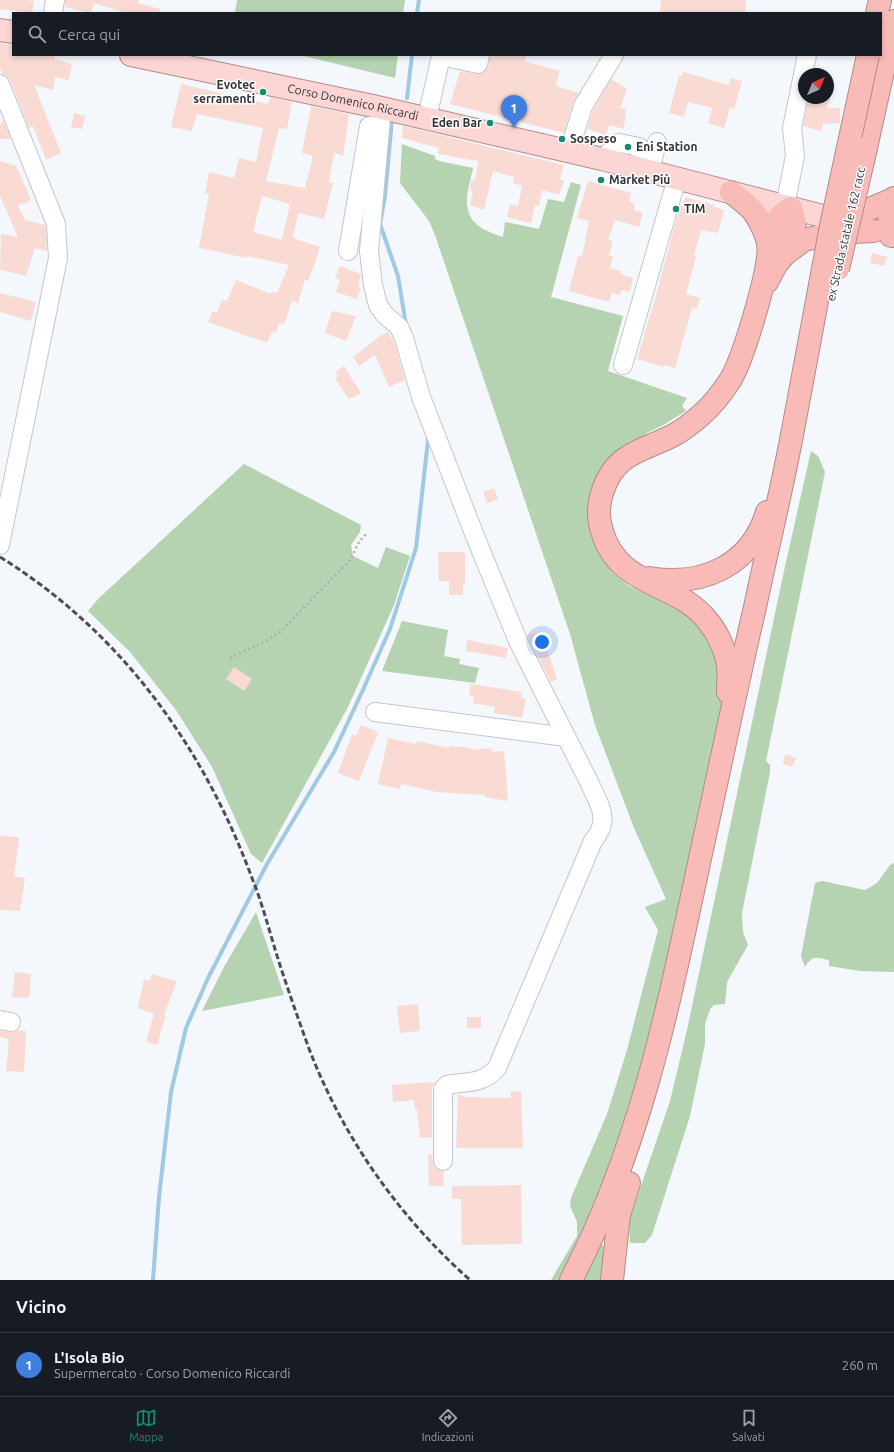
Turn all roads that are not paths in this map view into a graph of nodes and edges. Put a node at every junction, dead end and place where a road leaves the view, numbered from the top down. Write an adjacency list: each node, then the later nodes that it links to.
1 (55, 0): 3 (street)
2 (880, 0): 4 (highway)
3 (53, 12)
4 (877, 12)
5 (894, 21): 20 (highway, ex Strada statale 162 racc)
6 (0, 30): 7 (main road)
7 (12, 32)
8 (136, 56): 17 (main road, Corso Domenico Riccardi)
9 (441, 56): 11 (street)
10 (441, 56): 18 (street)
11 (480, 56)
12 (613, 56): 21 (street)
13 (807, 56): 26 (street)
14 (868, 56): 32 (highway, ex Strada statale 162 racc, bridge)
15 (894, 56): 20 (highway)
16 (0, 84): 33 (street)
17 (377, 107): 18 (main road, Corso Domenico Riccardi); 30 (street); 36 (street)
18 (427, 118): 21 (main road, Corso Domenico Riccardi)
19 (657, 142): 22 (street)
20 (866, 148): 32 (highway, ex Strada statale 162 racc, bridge)
21 (569, 151): 22 (main road, Corso Domenico Riccardi)
22 (649, 171): 23 (main road, Corso Domenico Riccardi)
23 (677, 178): 24 (main road, Corso Domenico Riccardi); 31 (street)
24 (731, 192): 26 (main road, Corso Domenico Riccardi); 29 (highway)
25 (894, 198): 27 (highway); 28 (highway)
26 (788, 207): 27 (main road, Corso Domenico Riccardi); 29 (highway)
27 (837, 219): 28 (main road, Corso Domenico Riccardi)
28 (888, 235): 29 (highway)
29 (776, 249): 34 (highway)
30 (348, 252)
31 (622, 365)
32 (791, 441): 34 (highway); 37 (highway); 40 (highway)
33 (0, 545)
34 (636, 576): 37 (highway)
35 (375, 712): 36 (street)
36 (566, 737): 38 (street)
37 (709, 819): 39 (highway)
38 (443, 1161)
39 (571, 1280)
40 (612, 1280)

